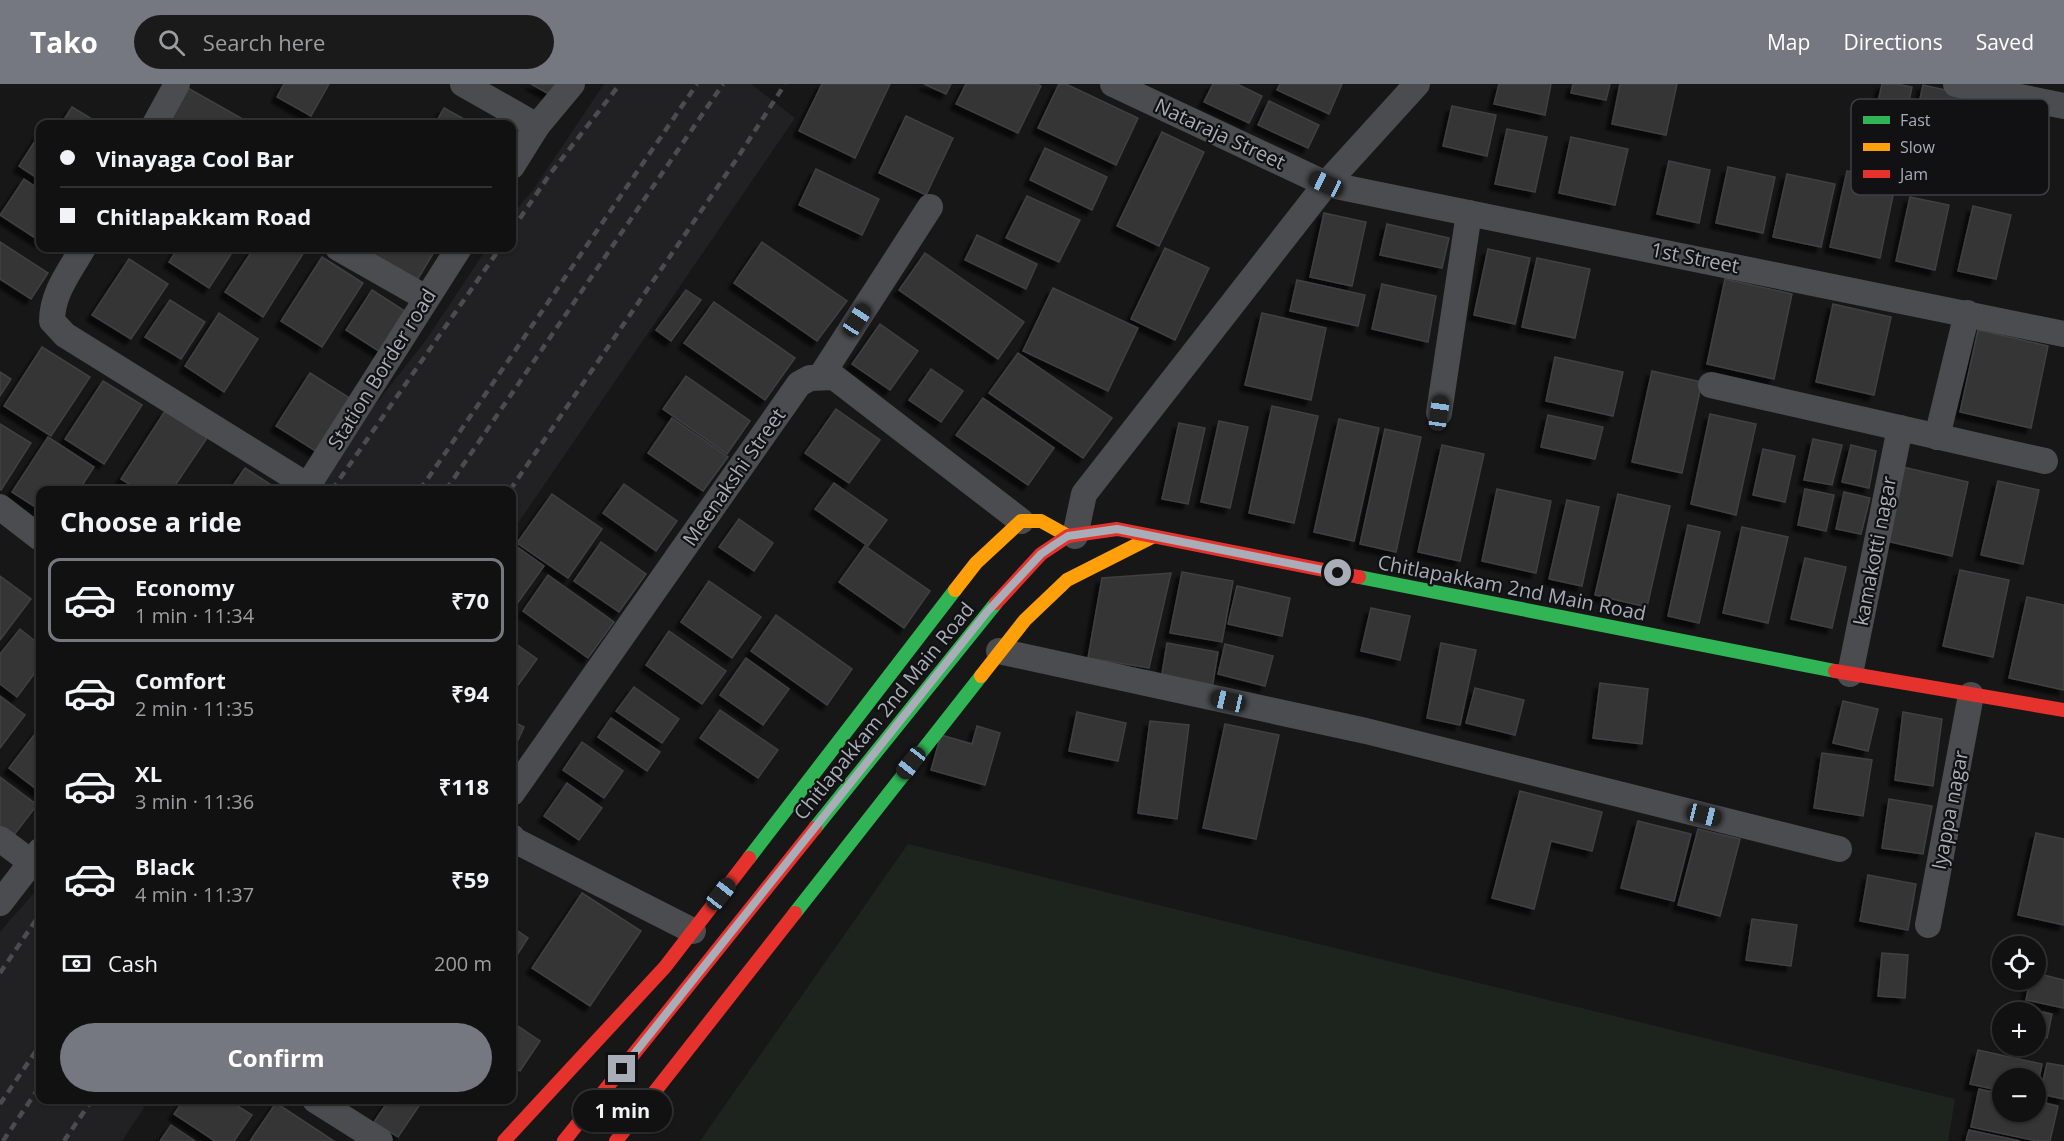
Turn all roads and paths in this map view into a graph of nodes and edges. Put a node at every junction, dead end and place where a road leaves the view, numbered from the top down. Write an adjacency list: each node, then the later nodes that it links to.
1 (177, 84): 10 (street)
2 (463, 84): 11 (street)
3 (572, 84): 11 (street)
4 (1113, 84): 13 (street, Nataraja Street)
5 (1417, 84): 13 (street)
6 (1956, 84): 7 (street)
7 (2030, 99)
8 (2049, 103): 9 (street)
9 (2064, 106)
10 (157, 120)
11 (537, 126): 12 (street)
12 (516, 160)
13 (1326, 184): 15 (street, 1st Street); 33 (street)
14 (930, 207): 22 (street)
15 (1469, 213): 20 (street, 1st Street); 24 (street)
16 (81, 252): 28 (street)
17 (345, 252): 19 (street)
18 (456, 252): 19 (street, Station Border road)
19 (426, 298): 29 (street, Station Border road)
20 (1967, 313): 21 (street, 1st Street); 26 (street)
21 (2064, 334)
22 (821, 376): 31 (street); 39 (street, Meenakshi Street)
23 (1711, 385): 25 (street)
24 (1439, 413)
25 (1900, 428): 26 (street); 36 (street, kamakotti nagar)
26 (1937, 437): 27 (street)
27 (2045, 461)
28 (304, 486)
29 (308, 486)
30 (0, 507): 32 (street)
31 (1021, 521): 33 (street); 46 (street)
32 (36, 535)
33 (1071, 536): 34 (street, Chitlapakkam 2nd Main Road); 50 (street, Chitlapakkam 2nd Main Road)
34 (1152, 537): 35 (street); 36 (street, Chitlapakkam 2nd Main Road)
35 (999, 651): 42 (street); 51 (street)
36 (1850, 675): 37 (street, Chitlapakkam 2nd Main Road)
37 (1971, 695): 38 (street, Chitlapakkam 2nd Main Road); 45 (street, Iyappa nagar)
38 (2064, 710)
39 (516, 787)
40 (0, 839): 43 (street)
41 (516, 839): 46 (street)
42 (1839, 849)
43 (36, 857): 44 (street)
44 (0, 903)
45 (1928, 925)
46 (693, 931): 49 (street)
47 (321, 1104): 48 (street)
48 (380, 1141)
49 (504, 1141)
50 (564, 1141)
51 (616, 1141)

